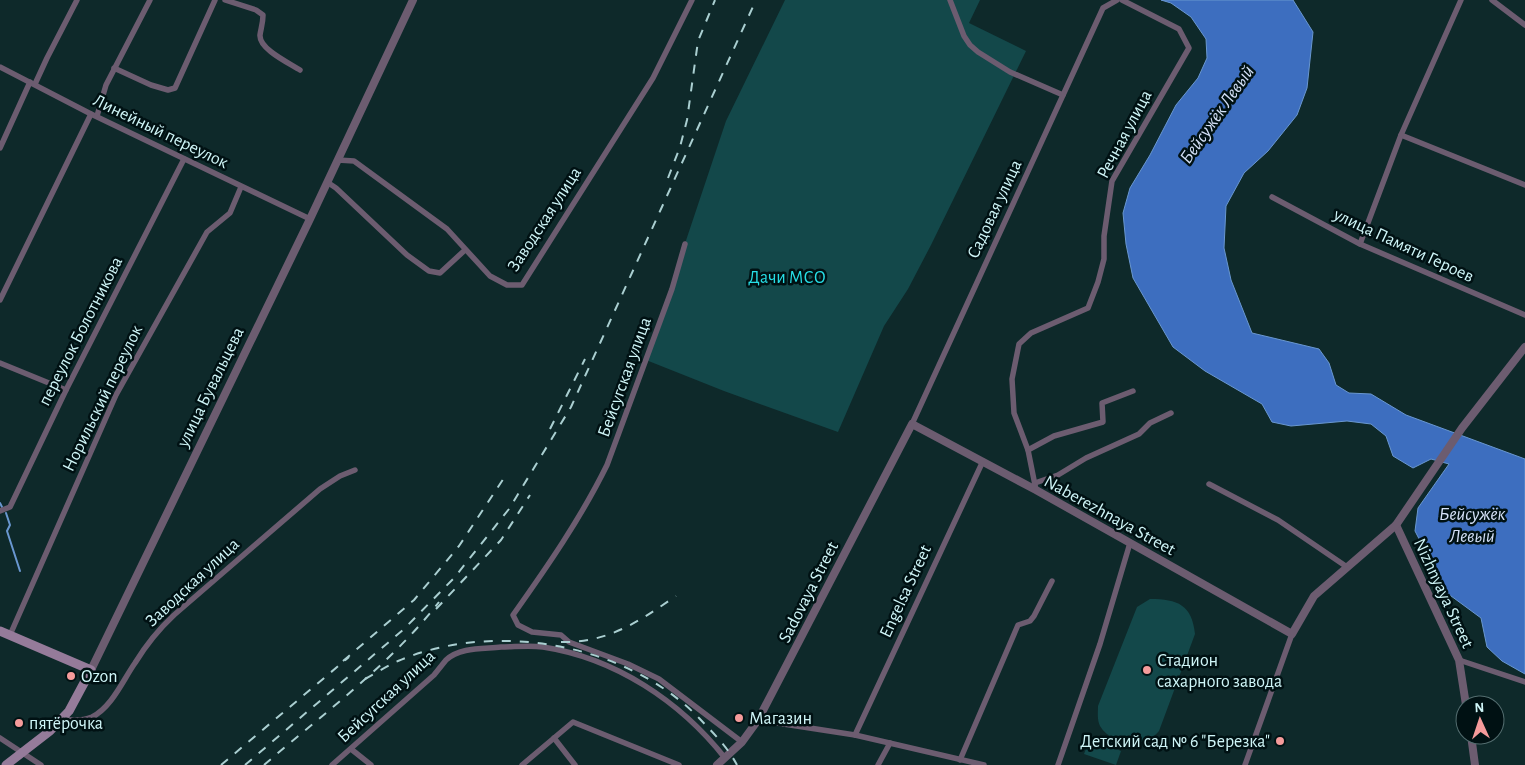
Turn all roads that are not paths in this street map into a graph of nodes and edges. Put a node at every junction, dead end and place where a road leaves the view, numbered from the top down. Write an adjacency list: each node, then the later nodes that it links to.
1 (76, 0): 16 (street)
2 (150, 0): 14 (street)
3 (215, 0): 14 (street)
4 (225, 0): 15 (street)
5 (413, 0): 22 (street, улица Бувальцева)
6 (692, 0): 30 (street, Заводская улица)
7 (950, 0): 17 (street)
8 (1117, 0): 17 (street, Садовая улица)
9 (1122, 0): 39 (street, Речная улица)
10 (1461, 0): 19 (street)
11 (1492, 0): 12 (street)
12 (1525, 24)
13 (0, 67): 16 (street, Линейный переулок)
14 (114, 68): 18 (street)
15 (300, 70)
16 (32, 83): 18 (street, Линейный переулок); 20 (street)
17 (1063, 95): 38 (street, Садовая улица)
18 (94, 115): 21 (street, Линейный переулок); 31 (street)
19 (1401, 135): 24 (street); 29 (street)
20 (0, 148)
21 (184, 159): 25 (street, Линейный переулок); 35 (street, переулок Болотникова)
22 (338, 160): 23 (street, улица Бувальцева); 30 (street, Заводская улица)
23 (327, 182): 27 (street, улица Бувальцева); 30 (street)
24 (1525, 185)
25 (241, 187): 27 (street, Линейный переулок); 51 (street, Норильский переулок)
26 (1272, 198): 29 (street, улица Памяти Героев)
27 (310, 219): 53 (street, улица Бувальцева)
28 (685, 244): 61 (street, Бейсугская улица)
29 (1360, 244): 32 (street, улица Памяти Героев)
30 (465, 250)
31 (0, 300)
32 (1525, 315)
33 (1525, 347): 45 (street)
34 (0, 363): 35 (street)
35 (66, 390): 44 (street, переулок Болотникова)
36 (1134, 391): 39 (street)
37 (1171, 413): 43 (street)
38 (912, 424): 40 (street, Naberezhnaya Street); 57 (street, Sadovaya Street)
39 (1028, 450): 43 (street, Речная улица)
40 (983, 461): 43 (street, Naberezhnaya Street); 58 (street, Engelsa Street)
41 (355, 470): 56 (street, Заводская улица)
42 (1209, 484): 47 (street)
43 (1036, 486): 46 (street, Naberezhnaya Street)
44 (0, 511)
45 (1396, 525): 47 (street); 52 (street, Nizhnyaya Street)
46 (1130, 543): 50 (street, Naberezhnaya Street); 78 (street)
47 (1347, 566): 50 (street)
48 (1052, 581): 67 (street)
49 (0, 631): 51 (main road)
50 (1292, 634): 79 (street)
51 (10, 635): 53 (main road)
52 (1459, 660): 54 (street); 55 (street, Nizhnyaya Street)
53 (91, 670): 56 (main road, улица Бувальцева)
54 (1525, 682)
55 (1464, 695)
56 (62, 719): 65 (main road, улица Бувальцева)
57 (758, 720): 58 (street); 61 (street, Sadovaya Street)
58 (854, 735): 62 (street)
59 (0, 738): 65 (street)
60 (554, 738): 72 (street); 73 (street); 74 (street)
61 (742, 742): 66 (street, Sadovaya Street)
62 (890, 743): 67 (street); 76 (street)
63 (1472, 745): 80 (street)
64 (351, 749): 66 (street, Бейсугская улица); 70 (street, Бейсугская улица); 71 (street)
65 (23, 752): 68 (main road, улица Бувальцева); 69 (street)
66 (725, 758): 75 (street, Sadovaya Street)
67 (960, 760): 77 (street)
68 (6, 765)
69 (41, 765)
70 (332, 765)
71 (371, 765)
72 (522, 765)
73 (575, 765)
74 (679, 765)
75 (717, 765)
76 (878, 765)
77 (984, 765)
78 (1058, 765)
79 (1245, 765)
80 (1475, 765)

